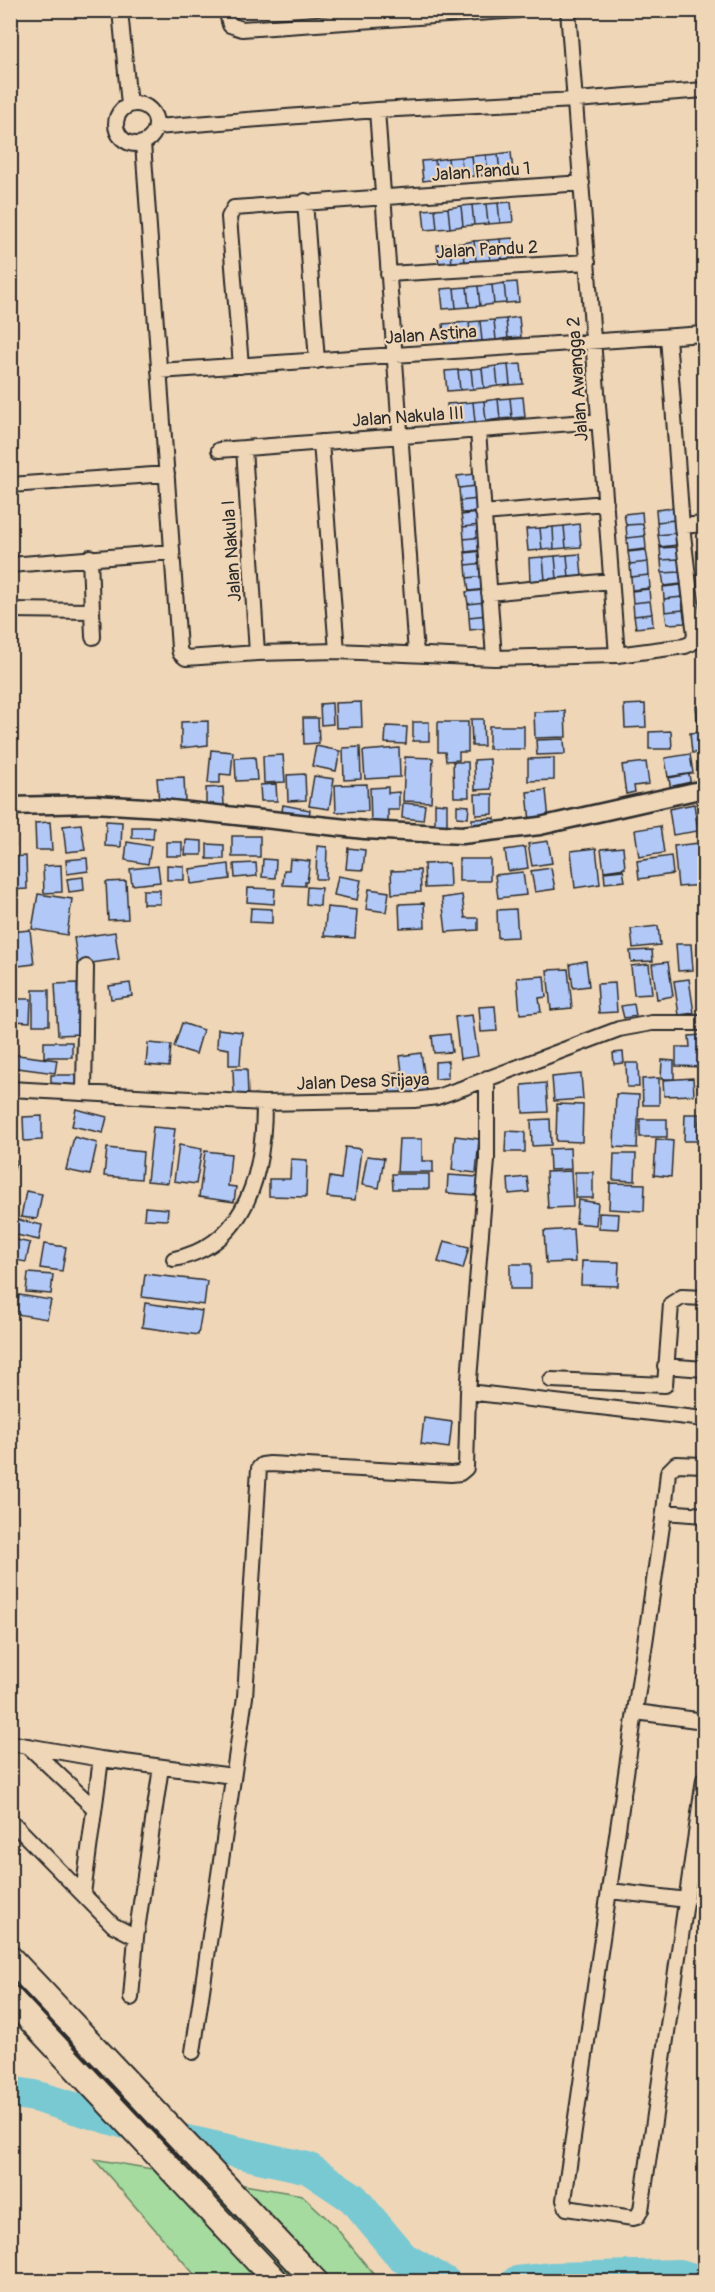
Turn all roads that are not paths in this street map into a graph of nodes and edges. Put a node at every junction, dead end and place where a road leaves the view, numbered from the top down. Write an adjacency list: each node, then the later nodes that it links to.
1 (120, 10): 9 (street)
2 (226, 10): 6 (street)
3 (519, 10): 5 (street)
4 (568, 10): 8 (street, Jalan Awangga 2)
5 (382, 15): 6 (street)
6 (308, 17)
7 (705, 90): 8 (street)
8 (576, 100): 10 (street); 13 (street, Jalan Awangga 2)
9 (129, 105): 11 (street); 12 (street)
10 (377, 110): 11 (street); 14 (street)
11 (156, 127): 12 (street)
12 (143, 143): 24 (street)
13 (582, 183): 14 (street, Jalan Pandu 1); 16 (street, Jalan Awangga 2)
14 (383, 197): 15 (street, Jalan Pandu 1); 17 (street)
15 (305, 201): 22 (street); 23 (street, Jalan Pandu 1)
16 (588, 262): 17 (street, Jalan Pandu 2); 20 (street, Jalan Awangga 2)
17 (388, 274): 21 (street)
18 (705, 334): 19 (street, Jalan Astina)
19 (668, 337): 20 (street, Jalan Astina); 36 (street)
20 (594, 342): 21 (street, Jalan Astina); 25 (street, Jalan Awangga 2)
21 (394, 355): 22 (street, Jalan Astina); 27 (street)
22 (317, 361): 23 (street, Jalan Astina)
23 (241, 366): 24 (street, Jalan Astina)
24 (159, 371): 31 (street)
25 (600, 421): 26 (street, Jalan Nakula III); 33 (street, Jalan Awangga 2)
26 (478, 430): 27 (street, Jalan Nakula III); 34 (street)
27 (400, 436): 28 (street, Jalan Nakula III); 47 (street)
28 (321, 442): 29 (street, Jalan Nakula III); 45 (street)
29 (244, 448): 30 (street, Jalan Nakula III); 46 (street, Jalan Nakula I)
30 (219, 450)
31 (167, 474): 32 (street); 37 (street)
32 (10, 485)
33 (606, 503): 34 (street); 40 (street, Jalan Awangga 2)
34 (483, 513): 41 (street)
35 (705, 524): 36 (street)
36 (682, 525): 48 (street)
37 (172, 552): 38 (street); 46 (street)
38 (90, 557): 39 (street); 43 (street)
39 (10, 565)
40 (612, 581): 41 (street); 48 (street, Jalan Awangga 2)
41 (489, 593): 49 (street)
42 (10, 610): 43 (street)
43 (92, 611): 44 (street)
44 (93, 637)
45 (337, 651): 46 (street); 47 (street)
46 (257, 653)
47 (416, 654): 49 (street)
48 (617, 655): 49 (street)
49 (494, 658)
50 (705, 789): 51 (street)
51 (10, 807)
52 (86, 967): 56 (street)
53 (705, 1023): 54 (street, Jalan Desa Srijaya)
54 (487, 1078): 57 (street, Jalan Desa Srijaya); 63 (street)
55 (10, 1089): 56 (street, Jalan Desa Srijaya)
56 (84, 1093): 57 (street, Jalan Desa Srijaya)
57 (264, 1103): 58 (street)
58 (174, 1259)
59 (705, 1298): 60 (street)
60 (665, 1366): 61 (street); 62 (street)
61 (705, 1369)
62 (551, 1380)
63 (468, 1392): 64 (street); 74 (street)
64 (705, 1419)
65 (705, 1465): 66 (street)
66 (664, 1512): 67 (street); 68 (street)
67 (705, 1515)
68 (636, 1712): 69 (street); 78 (street)
69 (705, 1721)
70 (10, 1743): 71 (street)
71 (27, 1746): 72 (street); 76 (street)
72 (101, 1759): 73 (street); 76 (street)
73 (161, 1767): 74 (street); 81 (street)
74 (233, 1776): 85 (street)
75 (705, 1779): 80 (street)
76 (94, 1808): 79 (street)
77 (10, 1820): 79 (street)
78 (610, 1891): 80 (street); 80 (street)
79 (83, 1894): 81 (street)
80 (687, 1900)
81 (136, 1937): 84 (street)
82 (10, 1958): 89 (highway)
83 (10, 1998): 86 (highway)
84 (131, 1998)
85 (193, 2052)
86 (243, 2247): 87 (highway); 88 (highway)
87 (271, 2282)
88 (276, 2282)
89 (316, 2282)

